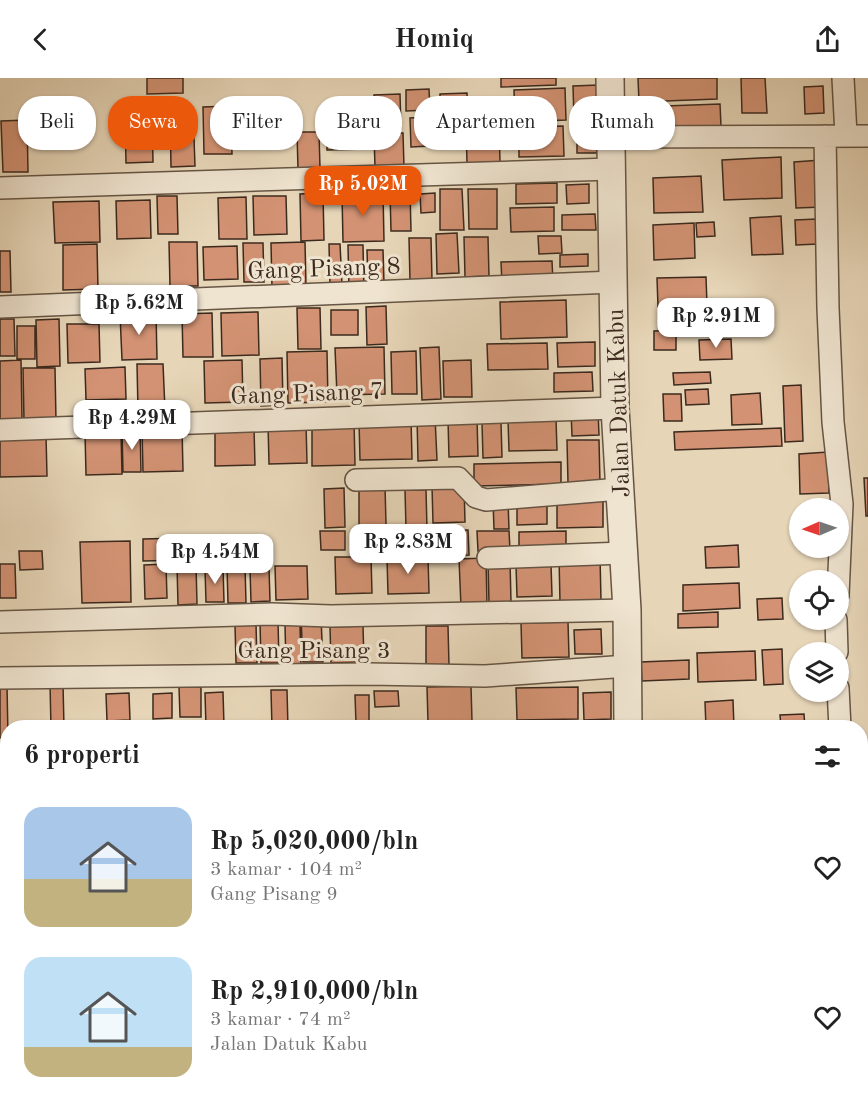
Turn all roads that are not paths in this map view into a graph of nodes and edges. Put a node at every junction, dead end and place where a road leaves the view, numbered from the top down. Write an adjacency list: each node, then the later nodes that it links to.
1 (610, 78): 3 (street, Jalan Datuk Kabu)
2 (843, 78): 4 (street)
3 (610, 96)
4 (835, 136): 5 (street); 6 (street); 18 (street)
5 (868, 136)
6 (675, 137)
7 (611, 150): 8 (street, Jalan Datuk Kabu)
8 (611, 169): 9 (street); 10 (street, Jalan Datuk Kabu)
9 (0, 188)
10 (614, 282): 11 (street, Gang Pisang 8); 12 (street, Jalan Datuk Kabu)
11 (0, 307)
12 (615, 408): 13 (street, Gang Pisang 7); 15 (street, Jalan Datuk Kabu)
13 (0, 430)
14 (356, 480): 15 (street)
15 (621, 489): 16 (street, Jalan Datuk Kabu)
16 (624, 553): 17 (street); 19 (street, Jalan Datuk Kabu)
17 (488, 558)
18 (839, 570)
19 (627, 610): 20 (street); 21 (street, Jalan Datuk Kabu)
20 (0, 622)
21 (628, 666): 22 (street, Gang Pisang 3); 24 (street, Jalan Datuk Kabu)
22 (0, 678)
23 (839, 702): 25 (street)
24 (628, 720)
25 (840, 720)

